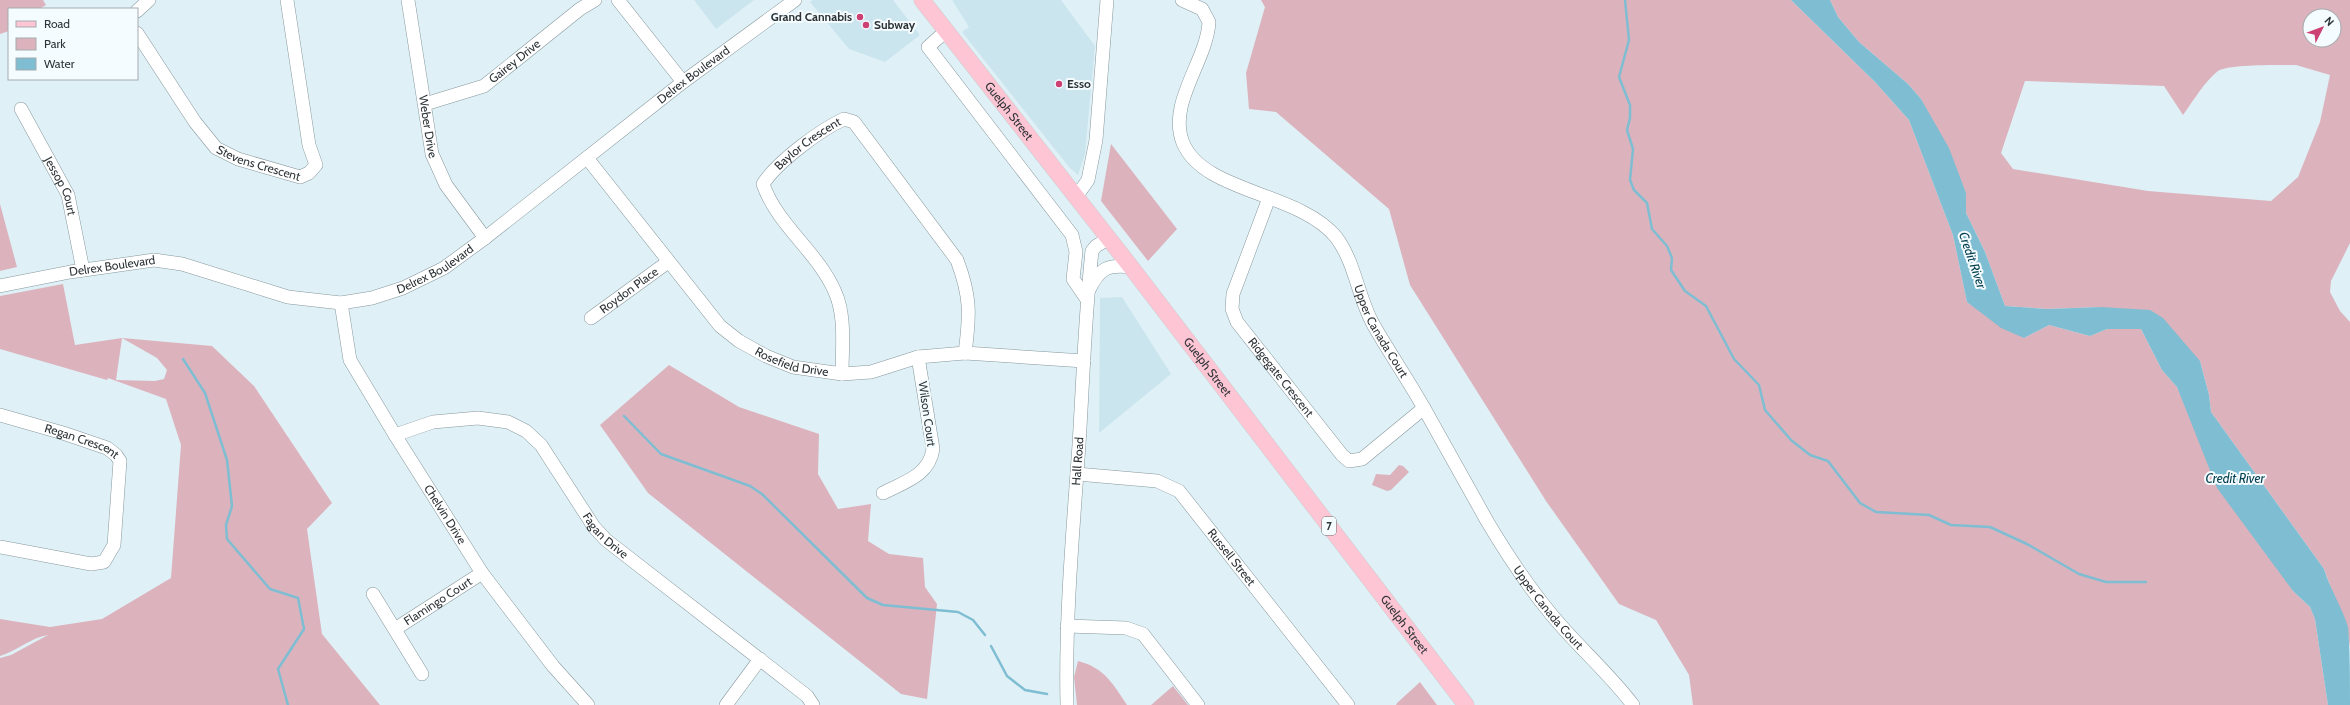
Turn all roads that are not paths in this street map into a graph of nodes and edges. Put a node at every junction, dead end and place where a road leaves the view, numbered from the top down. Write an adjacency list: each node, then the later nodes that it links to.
1 (149, 0): 10 (street)
2 (287, 0): 12 (street, Stevens Crescent)
3 (408, 0): 14 (street, Weber Drive)
4 (595, 0): 14 (street, Gairey Drive)
5 (618, 0): 13 (street)
6 (795, 0): 13 (street, Delrex Boulevard)
7 (922, 0): 11 (main road, Guelph Street)
8 (1107, 0): 17 (street)
9 (1182, 0): 18 (street, Upper Canada Court)
10 (138, 10)
11 (946, 31): 17 (main road, Guelph Street); 25 (street, Guelph Street)
12 (138, 35)
13 (683, 82): 16 (street, Delrex Boulevard)
14 (425, 104): 19 (street, Weber Drive)
15 (21, 109): 23 (street, Jessop Court)
16 (587, 158): 19 (street, Delrex Boulevard); 21 (street, Rosefield Drive)
17 (1076, 197): 20 (main road, Guelph Street)
18 (1269, 198): 32 (street, Upper Canada Court); 32 (street, Ridgegate Crescent)
19 (485, 238): 26 (street, Delrex Boulevard)
20 (1108, 239): 22 (main road, Guelph Street / 7); 25 (street, Hall Road)
21 (668, 262): 27 (street, Roydon Place); 31 (street, Rosefield Drive)
22 (1131, 267): 25 (street); 50 (main road, Guelph Street / 7)
23 (82, 270): 24 (street, Delrex Boulevard); 26 (street, Delrex Boulevard)
24 (0, 286)
25 (1086, 298): 30 (street, Hall Road)
26 (341, 302): 34 (street, Chelvin Drive)
27 (591, 318)
28 (965, 353): 29 (street, Rosefield Drive); 30 (street, Rosefield Drive); 31 (street, Baylor Crescent)
29 (918, 357): 31 (street, Rosefield Drive); 36 (street, Wilson Court)
30 (1084, 361): 35 (street, Hall Road)
31 (842, 374)
32 (1424, 408): 51 (street, Upper Canada Court)
33 (0, 416): 37 (street, Regan Crescent)
34 (395, 435): 38 (street, Chelvin Drive); 42 (street, Fagan Drive)
35 (1077, 474): 40 (street, Hall Road); 49 (street, Russell Street)
36 (882, 493)
37 (0, 548)
38 (482, 573): 41 (street, Flamingo Court); 44 (street, Chelvin Drive)
39 (373, 594): 41 (street, Flamingo Court)
40 (1067, 626): 47 (street, Hall Road); 48 (street)
41 (395, 630): 43 (street, Flamingo Court)
42 (760, 659): 45 (street); 46 (street, Fagan Drive)
43 (422, 674)
44 (588, 705)
45 (726, 705)
46 (814, 705)
47 (1067, 705)
48 (1198, 705)
49 (1348, 705)
50 (1466, 705)
51 (1633, 705)

